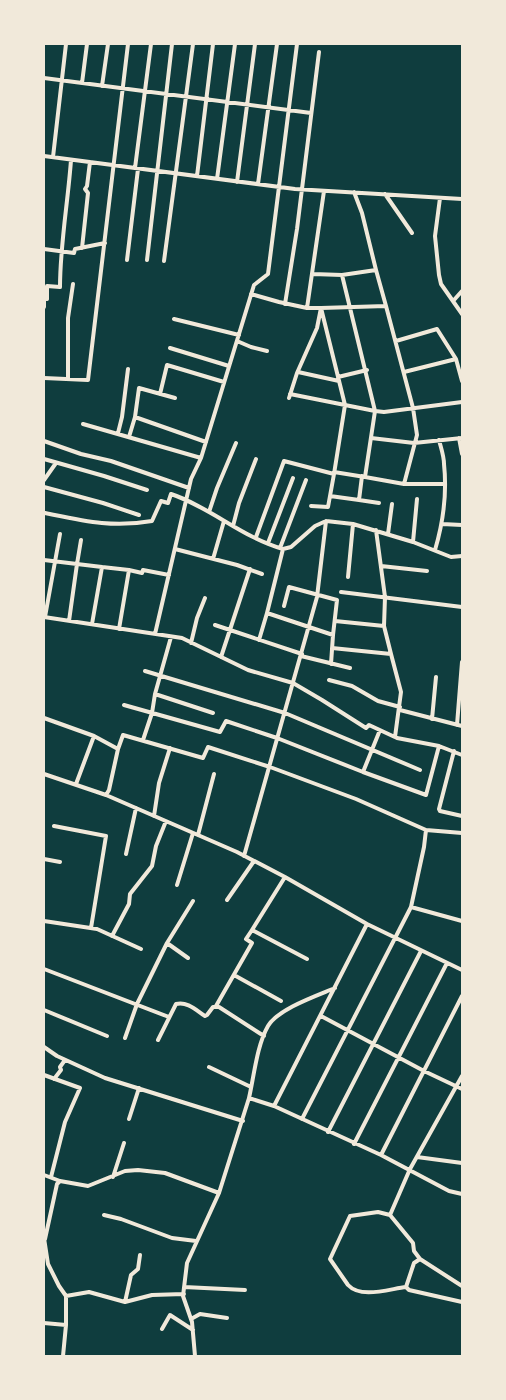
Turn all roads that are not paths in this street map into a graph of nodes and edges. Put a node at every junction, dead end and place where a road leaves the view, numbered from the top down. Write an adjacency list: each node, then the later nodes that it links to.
1 (66, 44): 15 (street)
2 (87, 44): 16 (street)
3 (108, 44): 17 (street)
4 (128, 44): 18 (street)
5 (151, 44): 19 (street)
6 (172, 44): 20 (street)
7 (193, 44): 21 (street)
8 (213, 44): 22 (street)
9 (235, 44): 23 (street)
10 (255, 44): 24 (street)
11 (277, 44): 25 (street)
12 (297, 44): 26 (street)
13 (319, 52): 27 (street)
14 (44, 78): 15 (street)
15 (61, 80): 16 (street); 29 (street)
16 (82, 83): 17 (street)
17 (102, 86): 18 (street)
18 (123, 89): 19 (street); 32 (street)
19 (145, 92): 20 (street); 33 (street)
20 (166, 95): 21 (street); 34 (street)
21 (186, 98): 22 (street); 35 (street)
22 (206, 100): 23 (street); 36 (street)
23 (227, 102): 24 (street); 37 (street)
24 (247, 105): 25 (street); 38 (street)
25 (268, 108): 26 (street); 39 (street)
26 (289, 110): 27 (street); 40 (street)
27 (312, 113): 41 (street)
28 (44, 156): 29 (street)
29 (53, 157): 30 (street)
30 (72, 160): 31 (street); 51 (street)
31 (90, 162): 32 (street); 49 (street)
32 (114, 166): 33 (street); 48 (street)
33 (136, 168): 34 (street); 52 (street)
34 (157, 171): 35 (street); 53 (street)
35 (177, 174): 36 (street); 54 (street)
36 (197, 176): 37 (street)
37 (217, 179): 38 (street)
38 (237, 182): 39 (street)
39 (258, 184): 40 (street)
40 (280, 187): 41 (street); 60 (street)
41 (302, 190): 42 (street); 62 (street)
42 (324, 191): 43 (street); 56 (street)
43 (354, 192): 44 (street); 55 (street)
44 (385, 194): 45 (street); 47 (street)
45 (440, 198): 46 (street); 61 (street)
46 (462, 199)
47 (412, 233)
48 (104, 243): 49 (street); 82 (street)
49 (82, 248): 51 (street)
50 (44, 249): 51 (street)
51 (62, 252): 64 (street)
52 (127, 260)
53 (147, 260)
54 (164, 261)
55 (376, 270): 57 (street); 63 (street)
56 (313, 274): 57 (street); 65 (street)
57 (342, 275): 67 (street)
58 (72, 284): 82 (street)
59 (462, 291): 61 (street)
60 (251, 294): 62 (street); 70 (street)
61 (454, 300): 68 (street)
62 (285, 304): 65 (street)
63 (386, 306): 67 (street); 72 (street)
64 (44, 307)
65 (307, 308): 66 (street)
66 (321, 308): 67 (street); 79 (street); 83 (street)
67 (351, 308): 78 (street)
68 (462, 314)
69 (174, 319): 70 (street)
70 (238, 335): 71 (street)
71 (237, 341): 74 (street); 76 (street)
72 (396, 341): 75 (street); 80 (street)
73 (170, 348): 76 (street)
74 (267, 351)
75 (456, 359): 80 (street); 84 (street)
76 (229, 366): 85 (street)
77 (128, 369): 94 (street)
78 (367, 370): 83 (street); 91 (street)
79 (298, 372): 83 (street); 89 (street)
80 (404, 372): 90 (street)
81 (44, 378): 82 (street)
82 (68, 379)
83 (338, 379): 89 (street)
84 (462, 381)
85 (224, 382): 86 (street); 100 (street)
86 (160, 394): 87 (street); 92 (street)
87 (175, 398)
88 (462, 402): 90 (street)
89 (345, 405): 91 (street); 108 (street)
90 (413, 408): 91 (street); 102 (street)
91 (376, 411): 96 (street)
92 (135, 417): 95 (street); 100 (street)
93 (83, 424): 94 (street)
94 (118, 433): 95 (street)
95 (129, 437): 104 (street)
96 (371, 438): 102 (street); 109 (street)
97 (461, 438): 98 (street); 103 (street)
98 (439, 440): 102 (street); 114 (street)
99 (44, 441): 116 (street)
100 (206, 442): 104 (street)
101 (236, 443): 125 (street)
102 (414, 443): 113 (street)
103 (462, 454)
104 (201, 458): 116 (street)
105 (44, 459): 107 (street)
106 (256, 460): 133 (street)
107 (56, 463): 111 (street); 117 (street)
108 (334, 473): 109 (street); 118 (street); 137 (street)
109 (364, 477): 113 (street); 121 (street)
110 (293, 478): 140 (street)
111 (44, 480)
112 (306, 480): 142 (street)
113 (404, 484): 114 (street)
114 (444, 484): 131 (street)
115 (44, 488): 127 (street)
116 (189, 488): 119 (street)
117 (147, 490)
118 (330, 496): 121 (street); 124 (street)
119 (186, 499): 125 (street); 126 (street); 141 (street)
120 (417, 499): 139 (street)
121 (359, 500): 122 (street)
122 (378, 503)
123 (392, 504): 136 (street)
124 (311, 506)
125 (209, 512): 128 (street)
126 (45, 513)
127 (139, 515)
128 (224, 521): 133 (street); 145 (street)
129 (326, 521): 130 (street); 142 (street); 158 (street)
130 (353, 524): 134 (street); 156 (street)
131 (442, 524): 132 (street); 143 (street)
132 (462, 525)
133 (233, 526): 137 (street)
134 (376, 530): 136 (street); 149 (street)
135 (60, 534): 147 (street)
136 (388, 534): 139 (street)
137 (256, 537): 140 (street)
138 (80, 540): 148 (street)
139 (413, 542): 143 (street)
140 (268, 543): 142 (street)
141 (175, 549): 145 (street); 155 (street)
142 (282, 549): 163 (street)
143 (435, 550): 144 (street)
144 (462, 556)
145 (213, 559): 151 (street)
146 (44, 560): 147 (street)
147 (55, 561): 148 (street); 164 (street)
148 (77, 564): 150 (street); 165 (street)
149 (381, 566): 153 (street); 159 (street)
150 (102, 567): 152 (street); 167 (street)
151 (250, 569): 154 (street); 172 (street)
152 (129, 570): 155 (street); 171 (street)
153 (427, 571)
154 (262, 574)
155 (169, 575): 173 (street)
156 (348, 577)
157 (341, 592): 159 (street)
158 (317, 595): 161 (street); 166 (street); 169 (street)
159 (384, 597): 162 (street); 170 (street)
160 (205, 598): 177 (street)
161 (284, 606)
162 (462, 607)
163 (267, 614): 169 (street); 176 (street)
164 (44, 617): 165 (street)
165 (69, 621): 167 (street)
166 (334, 621): 170 (street); 174 (street)
167 (92, 624): 171 (street)
168 (215, 625): 172 (street)
169 (309, 626): 174 (street); 180 (street)
170 (384, 626): 179 (street)
171 (119, 629): 173 (street)
172 (230, 631): 176 (street); 181 (street)
173 (156, 634): 175 (street)
174 (333, 636): 178 (street)
175 (171, 637): 177 (street); 186 (street)
176 (259, 640): 180 (street)
177 (190, 642): 181 (street)
178 (332, 648): 179 (street); 183 (street)
179 (391, 654): 192 (street)
180 (301, 655): 183 (street); 189 (street)
181 (222, 657): 189 (street)
182 (462, 662): 198 (street)
183 (331, 664): 184 (street)
184 (350, 668)
185 (145, 671): 186 (street)
186 (160, 676): 190 (street); 193 (street)
187 (436, 677): 197 (street)
188 (329, 680): 192 (street)
189 (293, 683): 193 (street); 199 (street)
190 (155, 694): 194 (street); 195 (street)
191 (124, 705): 194 (street)
192 (400, 709): 197 (street); 201 (street)
193 (285, 712): 202 (street); 207 (street)
194 (152, 713): 202 (street); 203 (street)
195 (213, 713)
196 (44, 718): 200 (street)
197 (432, 718): 198 (street)
198 (460, 725)
199 (380, 730): 201 (street); 207 (street)
200 (94, 736): 206 (street); 215 (street)
201 (395, 737): 204 (street)
202 (278, 738): 210 (street); 212 (street)
203 (143, 740): 205 (street); 206 (street)
204 (439, 746): 208 (street); 212 (street)
205 (170, 748): 210 (street); 218 (street)
206 (118, 749): 216 (street)
207 (373, 749): 211 (street); 212 (street)
208 (454, 751): 209 (street); 219 (street)
209 (462, 755)
210 (270, 767): 222 (street); 227 (street)
211 (420, 770)
212 (363, 772)
213 (44, 774): 215 (street)
214 (214, 774): 225 (street)
215 (76, 784): 216 (street)
216 (106, 795): 217 (street)
217 (136, 808): 218 (street); 226 (street)
218 (154, 816): 220 (street)
219 (462, 816)
220 (166, 821): 223 (street); 241 (street)
221 (54, 826): 239 (street)
222 (426, 830): 224 (street); 235 (street)
223 (193, 833): 225 (street); 232 (street)
224 (462, 833)
225 (198, 835): 227 (street)
226 (126, 854)
227 (244, 856): 229 (street)
228 (44, 859): 230 (street)
229 (254, 861): 231 (street); 233 (street)
230 (60, 862)
231 (284, 877): 238 (street); 240 (street)
232 (177, 885)
233 (227, 900)
234 (193, 901): 243 (street)
235 (411, 907): 237 (street); 242 (street)
236 (44, 921): 239 (street)
237 (462, 921)
238 (367, 924): 242 (street); 252 (street)
239 (91, 928): 241 (street)
240 (252, 930): 247 (street); 251 (street)
241 (112, 936): 244 (street)
242 (395, 937): 245 (street); 260 (street)
243 (168, 943): 246 (street); 255 (street)
244 (141, 949)
245 (421, 951): 248 (street); 265 (street)
246 (188, 958)
247 (307, 959)
248 (447, 963): 250 (street); 267 (street)
249 (44, 968): 255 (street)
250 (462, 970)
251 (234, 975): 254 (street); 256 (street)
252 (335, 988): 258 (street); 262 (street)
253 (462, 996): 270 (street)
254 (281, 1001)
255 (137, 1004): 259 (street); 263 (street)
256 (216, 1006): 259 (street); 262 (street)
257 (44, 1010): 261 (street)
258 (321, 1016): 260 (street); 279 (street)
259 (169, 1017): 264 (street)
260 (347, 1030): 265 (street); 281 (street)
261 (107, 1036)
262 (264, 1036): 275 (street)
263 (125, 1038)
264 (158, 1040)
265 (373, 1044): 267 (street); 283 (street)
266 (44, 1047): 268 (street)
267 (398, 1058): 270 (street); 285 (street)
268 (65, 1060): 273 (street); 276 (street)
269 (209, 1067): 275 (street)
270 (424, 1071): 274 (street); 286 (street)
271 (44, 1075): 273 (street)
272 (462, 1076): 274 (street)
273 (54, 1079): 291 (street)
274 (456, 1086): 277 (street); 287 (street)
275 (251, 1087): 278 (street)
276 (138, 1088): 280 (street); 282 (street)
277 (462, 1089)
278 (248, 1098): 279 (street); 282 (street)
279 (274, 1106): 281 (street)
280 (129, 1119)
281 (302, 1119): 283 (street)
282 (243, 1121): 294 (street)
283 (328, 1132): 285 (street)
284 (124, 1142): 292 (street)
285 (354, 1144): 286 (street)
286 (381, 1155): 289 (street)
287 (417, 1157): 288 (street); 289 (street)
288 (462, 1163)
289 (410, 1169): 295 (street); 297 (street)
290 (44, 1176): 291 (street)
291 (51, 1177): 293 (street)
292 (113, 1177): 293 (street); 294 (street)
293 (60, 1181): 298 (street)
294 (219, 1193): 299 (street)
295 (462, 1194)
296 (104, 1215): 299 (street)
297 (390, 1215): 301 (street); 304 (street)
298 (44, 1238): 307 (street)
299 (196, 1241): 303 (street)
300 (140, 1255): 308 (street)
301 (420, 1259): 302 (street); 304 (street)
302 (462, 1286)
303 (184, 1287): 305 (street); 306 (street)
304 (406, 1287): 309 (street)
305 (244, 1290)
306 (184, 1294): 308 (street); 310 (street)
307 (66, 1296): 308 (street); 313 (street)
308 (125, 1302)
309 (462, 1302)
310 (191, 1318): 311 (street); 315 (street)
311 (227, 1318)
312 (44, 1324): 313 (street)
313 (66, 1325): 316 (street)
314 (162, 1329): 315 (street)
315 (193, 1330): 317 (street)
316 (64, 1356)
317 (195, 1356)

